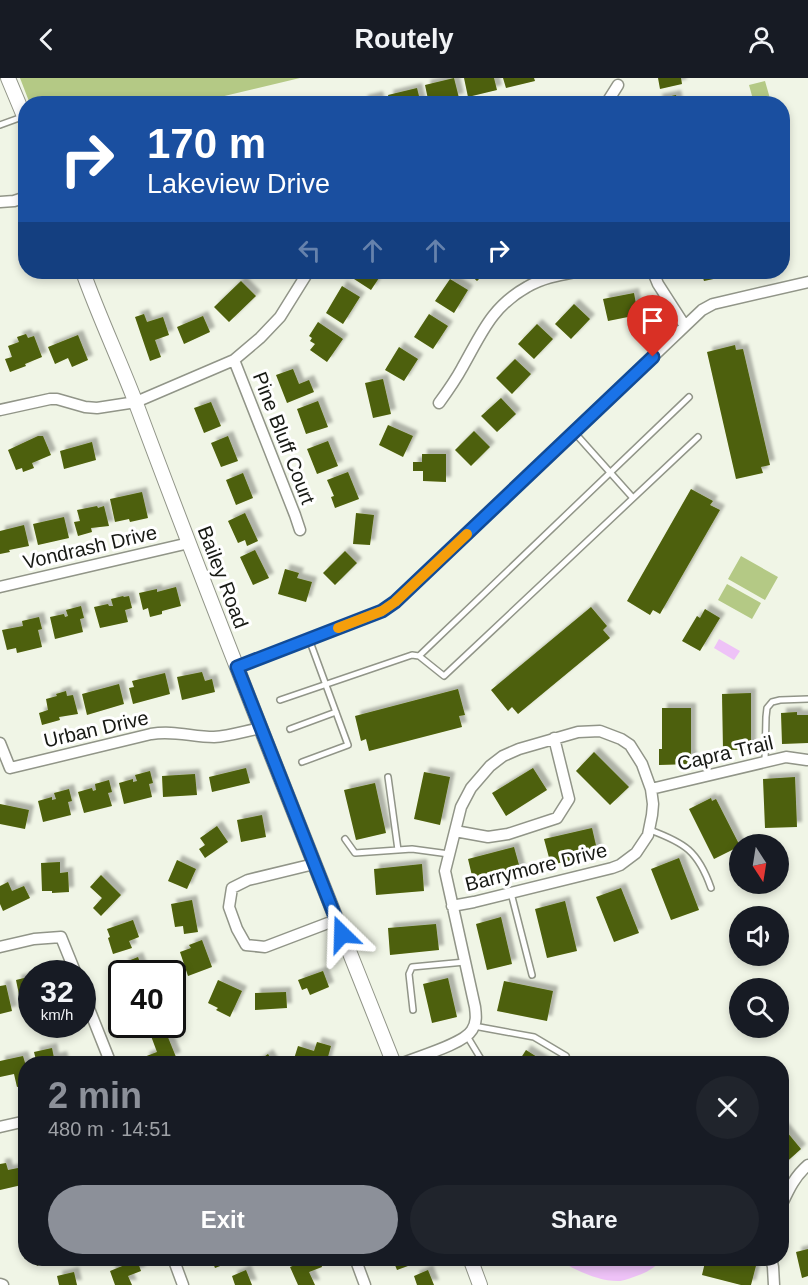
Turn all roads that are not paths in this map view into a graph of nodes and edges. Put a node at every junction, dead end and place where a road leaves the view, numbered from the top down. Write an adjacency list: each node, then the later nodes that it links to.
1 (8, 78): 4 (street)
2 (618, 85): 3 (street)
3 (611, 96)
4 (18, 102)
5 (18, 121): 6 (lane)
6 (0, 125)
7 (18, 200): 8 (street)
8 (0, 202)
9 (86, 279): 17 (street, Bailey Road)
10 (304, 279): 15 (street)
11 (549, 279): 18 (street)
12 (656, 279): 14 (street)
13 (808, 282): 14 (street)
14 (685, 326): 20 (street)
15 (234, 360): 17 (street); 24 (street, Pine Bluff Court)
16 (689, 397): 22 (lane)
17 (136, 402): 19 (street); 25 (street, Bailey Road)
18 (439, 403)
19 (0, 410)
20 (574, 432): 22 (lane); 27 (street)
21 (698, 437): 23 (lane)
22 (610, 473): 23 (lane); 28 (lane)
23 (633, 498): 28 (lane)
24 (300, 530)
25 (189, 543): 26 (street, Vondrash Drive); 29 (street, Bailey Road)
26 (0, 587)
27 (309, 639): 29 (street); 30 (lane)
28 (419, 656): 30 (lane)
29 (237, 667): 34 (street, Bailey Road)
30 (325, 684): 32 (lane); 33 (lane)
31 (808, 699): 40 (lane)
32 (280, 700)
33 (336, 712): 35 (lane); 39 (lane)
34 (261, 728): 37 (street, Urban Drive); 48 (street, Bailey Road)
35 (290, 729)
36 (554, 738): 42 (street, Barrymore Drive); 44 (street, Barrymore Drive); 44 (street)
37 (0, 742)
38 (807, 760): 40 (street, Capra Trail)
39 (302, 762)
40 (765, 762): 42 (street, Capra Trail)
41 (388, 777): 46 (lane)
42 (651, 789): 43 (street, Barrymore Drive)
43 (650, 830): 49 (lane); 50 (street, Barrymore Drive)
44 (455, 831): 47 (street, Barrymore Drive)
45 (345, 839): 46 (lane)
46 (398, 850): 47 (lane)
47 (449, 854): 51 (street, Barrymore Drive)
48 (314, 864): 52 (street, Bailey Road); 52 (street)
49 (711, 888)
50 (512, 893): 51 (street, Barrymore Drive); 56 (lane)
51 (452, 906): 55 (street, Barrymore Drive)
52 (336, 920): 62 (street, Bailey Road)
53 (0, 947): 54 (street)
54 (70, 960)
55 (465, 962): 57 (lane); 59 (street, Barrymore Drive)
56 (532, 975)
57 (413, 1010)
58 (96, 1026): 61 (street)
59 (474, 1026): 60 (street); 65 (lane)
60 (467, 1036): 63 (street); 64 (lane)
61 (108, 1056)
62 (391, 1056)
63 (422, 1056)
64 (479, 1056)
65 (566, 1056)
66 (18, 1123): 67 (street)
67 (0, 1127)
68 (808, 1165): 69 (street)
69 (789, 1187)
70 (176, 1266): 74 (street)
71 (358, 1266): 75 (street)
72 (473, 1266): 76 (street)
73 (773, 1266): 77 (street)
74 (183, 1285)
75 (365, 1285)
76 (480, 1285)
77 (774, 1285)

